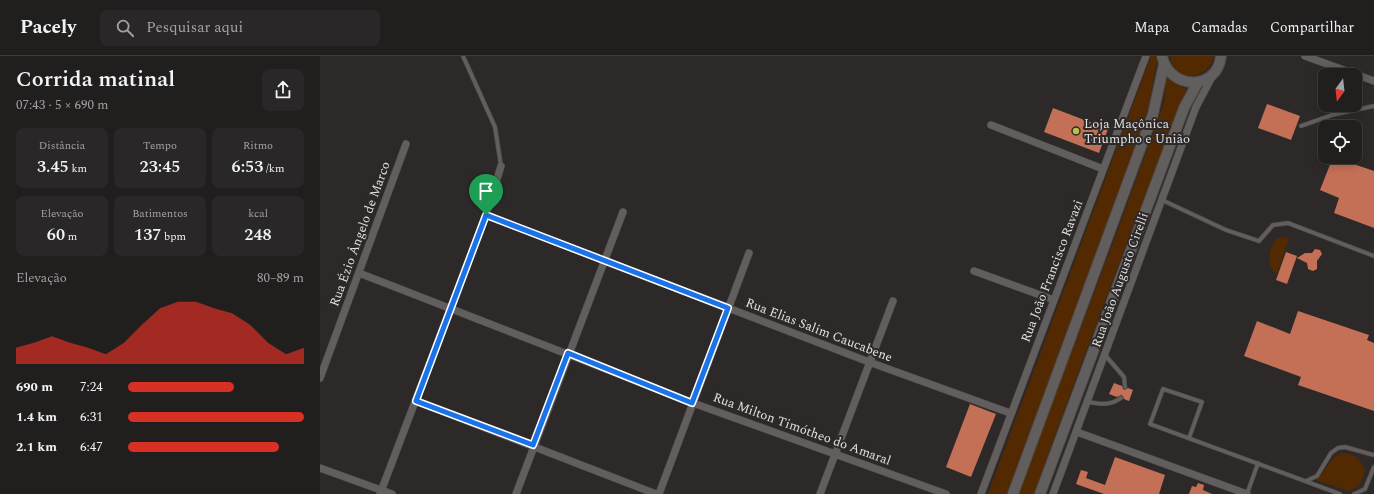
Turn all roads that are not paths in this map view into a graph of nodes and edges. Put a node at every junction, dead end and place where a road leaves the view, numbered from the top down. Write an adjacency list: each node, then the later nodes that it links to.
1 (463, 56): 13 (lane)
2 (1146, 56): 14 (street, Rua João Francisco Ravazi)
3 (1221, 56): 6 (main road)
4 (1305, 56): 7 (street)
5 (1163, 60): 8 (main road); 53 (main road)
6 (1213, 75): 8 (main road); 15 (street, Rua João Augusto Cirelli)
7 (1374, 81)
8 (1198, 82): 54 (main road)
9 (1374, 106): 11 (lane)
10 (991, 125): 14 (street)
11 (1301, 126)
12 (406, 144): 22 (street, Rua Ézio Ângelo de Marco)
13 (501, 166): 17 (street)
14 (1103, 169): 23 (street, Rua João Francisco Ravazi)
15 (1162, 200): 19 (lane); 28 (street, Rua João Augusto Cirelli)
16 (623, 212): 20 (street)
17 (486, 215): 20 (street, Rua Elias Salim Caucabene); 25 (street)
18 (749, 253): 26 (street)
19 (1374, 256)
20 (604, 261): 26 (street, Rua Elias Salim Caucabene); 27 (street)
21 (974, 271): 23 (street)
22 (359, 273): 25 (street, Rua Milton Timótheo do Amaral); 30 (street, Rua Ézio Ângelo de Marco)
23 (1054, 300): 36 (street, Rua João Francisco Ravazi)
24 (893, 301): 29 (street)
25 (450, 308): 27 (street, Rua Milton Timótheo do Amaral); 33 (street)
26 (728, 308): 29 (street, Rua Elias Salim Caucabene); 35 (street)
27 (568, 353): 35 (street, Rua Milton Timótheo do Amaral); 39 (street)
28 (1105, 355): 31 (lane); 34 (street, Rua João Augusto Cirelli)
29 (869, 362): 36 (street, Rua Elias Salim Caucabene); 40 (street)
30 (320, 378)
31 (1125, 387)
32 (1120, 398): 34 (lane)
33 (416, 401): 39 (street); 46 (street)
34 (1088, 402): 37 (street, Rua João Augusto Cirelli)
35 (692, 403): 40 (street, Rua Milton Timótheo do Amaral); 49 (street)
36 (1010, 413): 52 (street, Rua João Francisco Ravazi)
37 (1077, 432): 55 (street, Rua João Augusto Cirelli); 56 (street)
38 (1189, 438): 38 (lane); 42 (lane)
39 (533, 445): 48 (street); 49 (street)
40 (834, 454): 50 (street); 51 (street, Rua Milton Timótheo do Amaral)
41 (1374, 455): 45 (lane)
42 (1258, 463): 45 (lane); 56 (lane)
43 (1374, 467): 58 (lane)
44 (320, 468): 46 (street)
45 (1306, 481): 57 (lane)
46 (381, 492): 47 (street)
47 (392, 494)
48 (516, 494)
49 (658, 494)
50 (820, 494)
51 (946, 494)
52 (981, 494)
53 (1013, 494)
54 (1040, 494)
55 (1053, 494)
56 (1247, 494)
57 (1340, 494)
58 (1354, 494)

